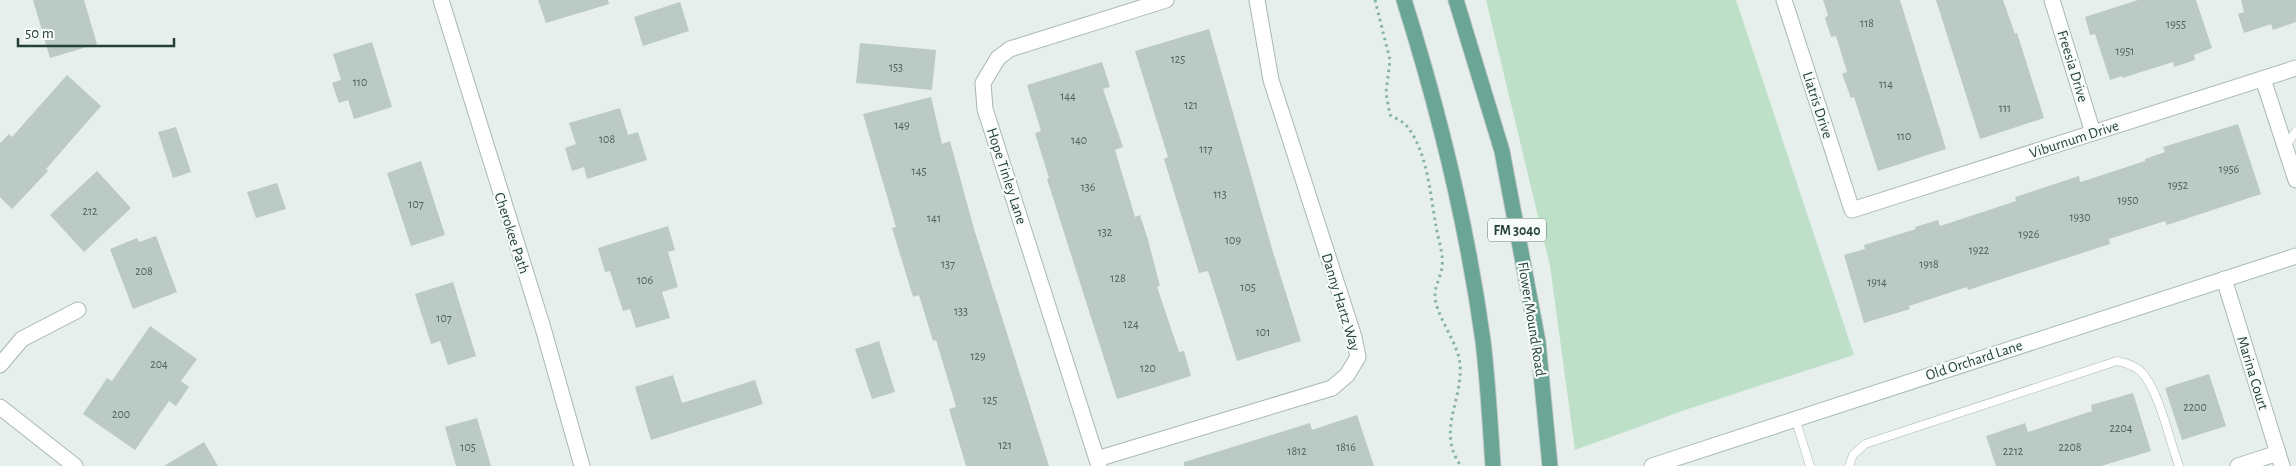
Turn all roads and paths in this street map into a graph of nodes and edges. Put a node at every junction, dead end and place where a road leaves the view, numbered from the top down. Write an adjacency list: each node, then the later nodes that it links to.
1 (441, 0): 25 (street, Cherokee Path)
2 (1166, 0): 23 (street, Hope Tinley Lane)
3 (1258, 0): 23 (street, Danny Hartz Way)
4 (1375, 0): 26 (path)
5 (1404, 0): 27 (main road, FM 3040)
6 (1456, 0): 28 (main road, Flower Mound Road / FM 3040)
7 (1784, 0): 15 (street, Liatris Drive)
8 (2052, 0): 12 (street, Freesia Drive)
9 (2296, 68): 10 (street, Viburnum Drive)
10 (2262, 79): 12 (street, Viburnum Drive); 13 (street)
11 (2296, 131): 13 (lane)
12 (2093, 133): 15 (street, Viburnum Drive)
13 (2285, 147): 14 (street)
14 (2296, 180)
15 (1852, 210)
16 (2296, 256): 17 (street, Old Orchard Lane)
17 (2224, 279): 21 (street, Old Orchard Lane); 22 (street, Marina Court)
18 (78, 310): 19 (street)
19 (0, 365)
20 (0, 407): 24 (street)
21 (1795, 418): 29 (street, Old Orchard Lane); 30 (lane)
22 (2280, 460): 33 (street)
23 (1098, 463)
24 (75, 466)
25 (582, 466)
26 (1461, 466)
27 (1493, 466)
28 (1550, 466)
29 (1652, 466)
30 (1810, 466)
31 (1849, 466): 32 (lane)
32 (2179, 466)
33 (2238, 466)

